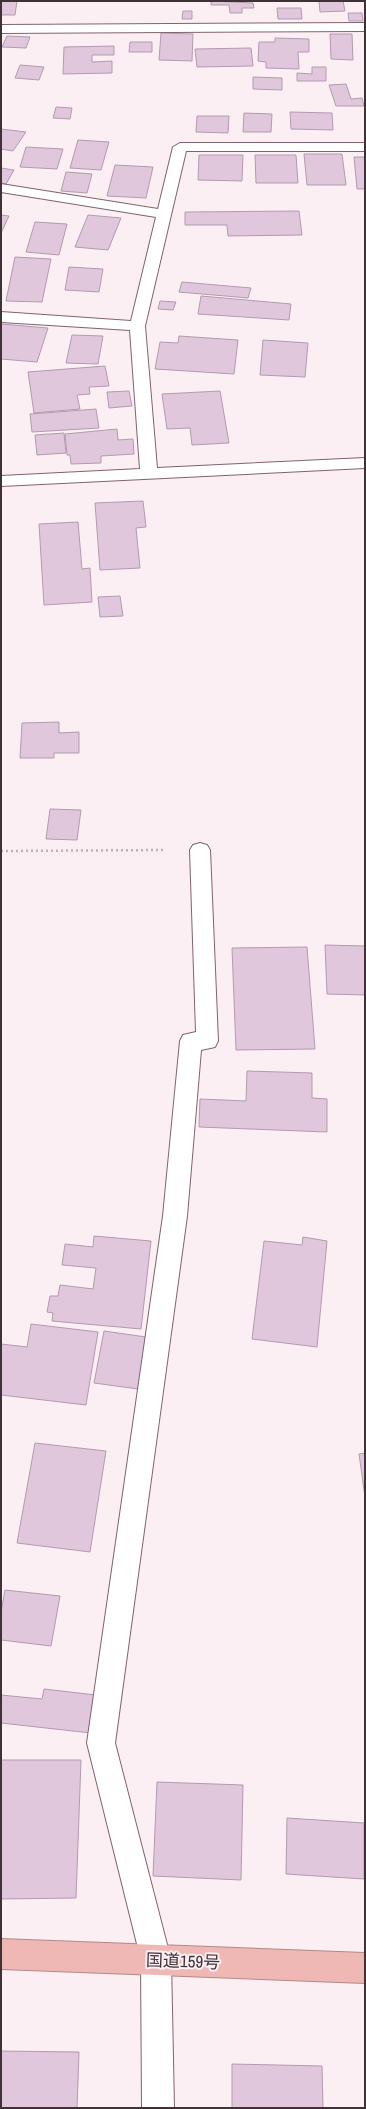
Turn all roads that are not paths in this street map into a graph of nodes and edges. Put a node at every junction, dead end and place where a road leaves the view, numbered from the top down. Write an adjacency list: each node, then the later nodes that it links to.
1 (365, 27): 2 (street)
2 (1, 29)
3 (365, 147): 5 (street)
4 (1, 188): 5 (street)
5 (164, 214): 7 (street)
6 (1, 317): 7 (street)
7 (137, 326): 9 (street)
8 (365, 463): 9 (street)
9 (149, 474): 10 (street)
10 (1, 481)
11 (200, 850): 13 (street)
12 (1, 1954): 13 (highway, 国道159号)
13 (156, 1960): 14 (highway, 国道159号); 15 (street)
14 (365, 1968)
15 (158, 2108)

